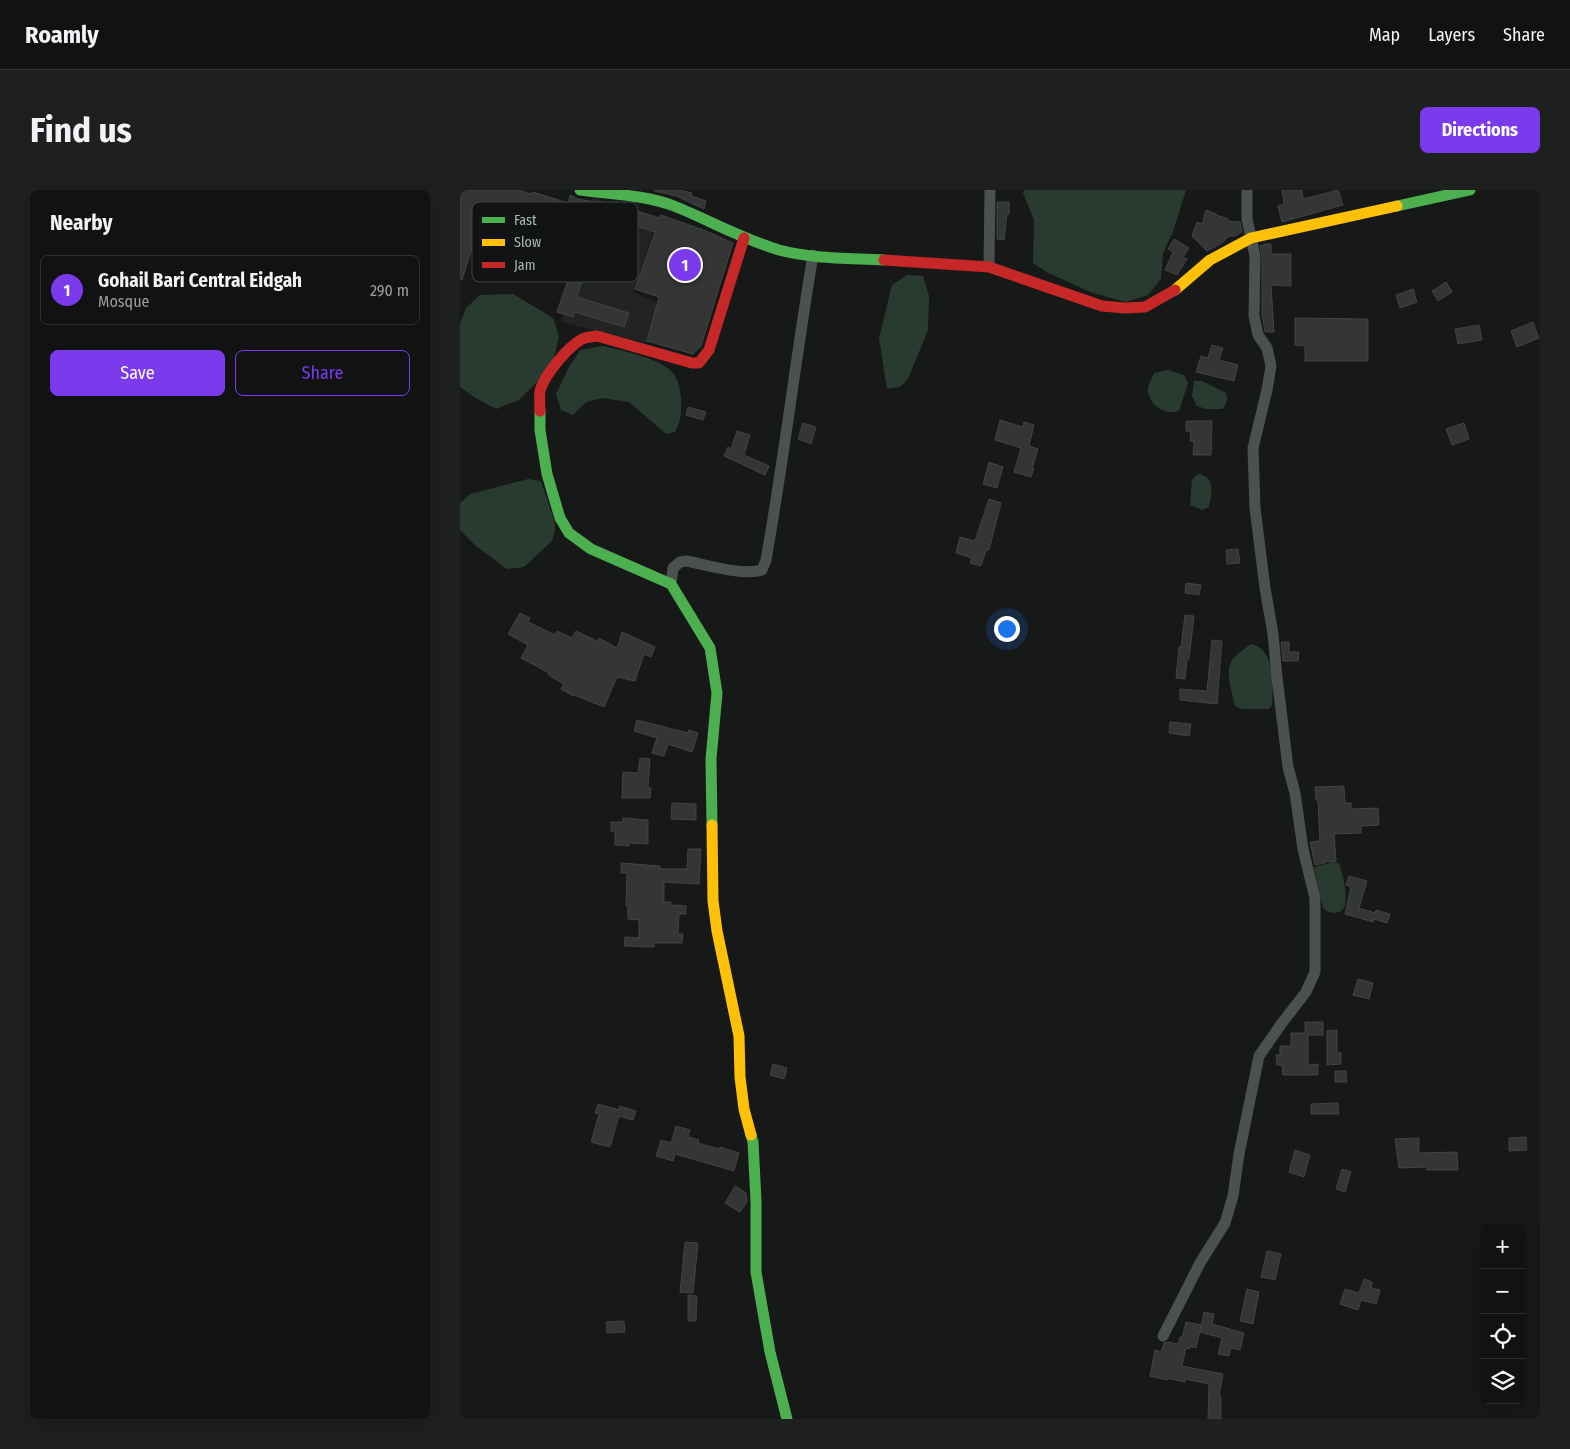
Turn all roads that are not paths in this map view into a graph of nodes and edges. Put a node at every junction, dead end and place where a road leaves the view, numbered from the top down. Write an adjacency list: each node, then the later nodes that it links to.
1 (580, 190): 5 (street)
2 (990, 190): 8 (street)
3 (1247, 190): 6 (street)
4 (1470, 190): 6 (street)
5 (744, 238): 7 (street); 9 (street)
6 (1251, 238): 8 (street); 10 (street)
7 (813, 255): 8 (street); 9 (street)
8 (989, 267)
9 (672, 584): 11 (street)
10 (1163, 1336)
11 (787, 1419)

